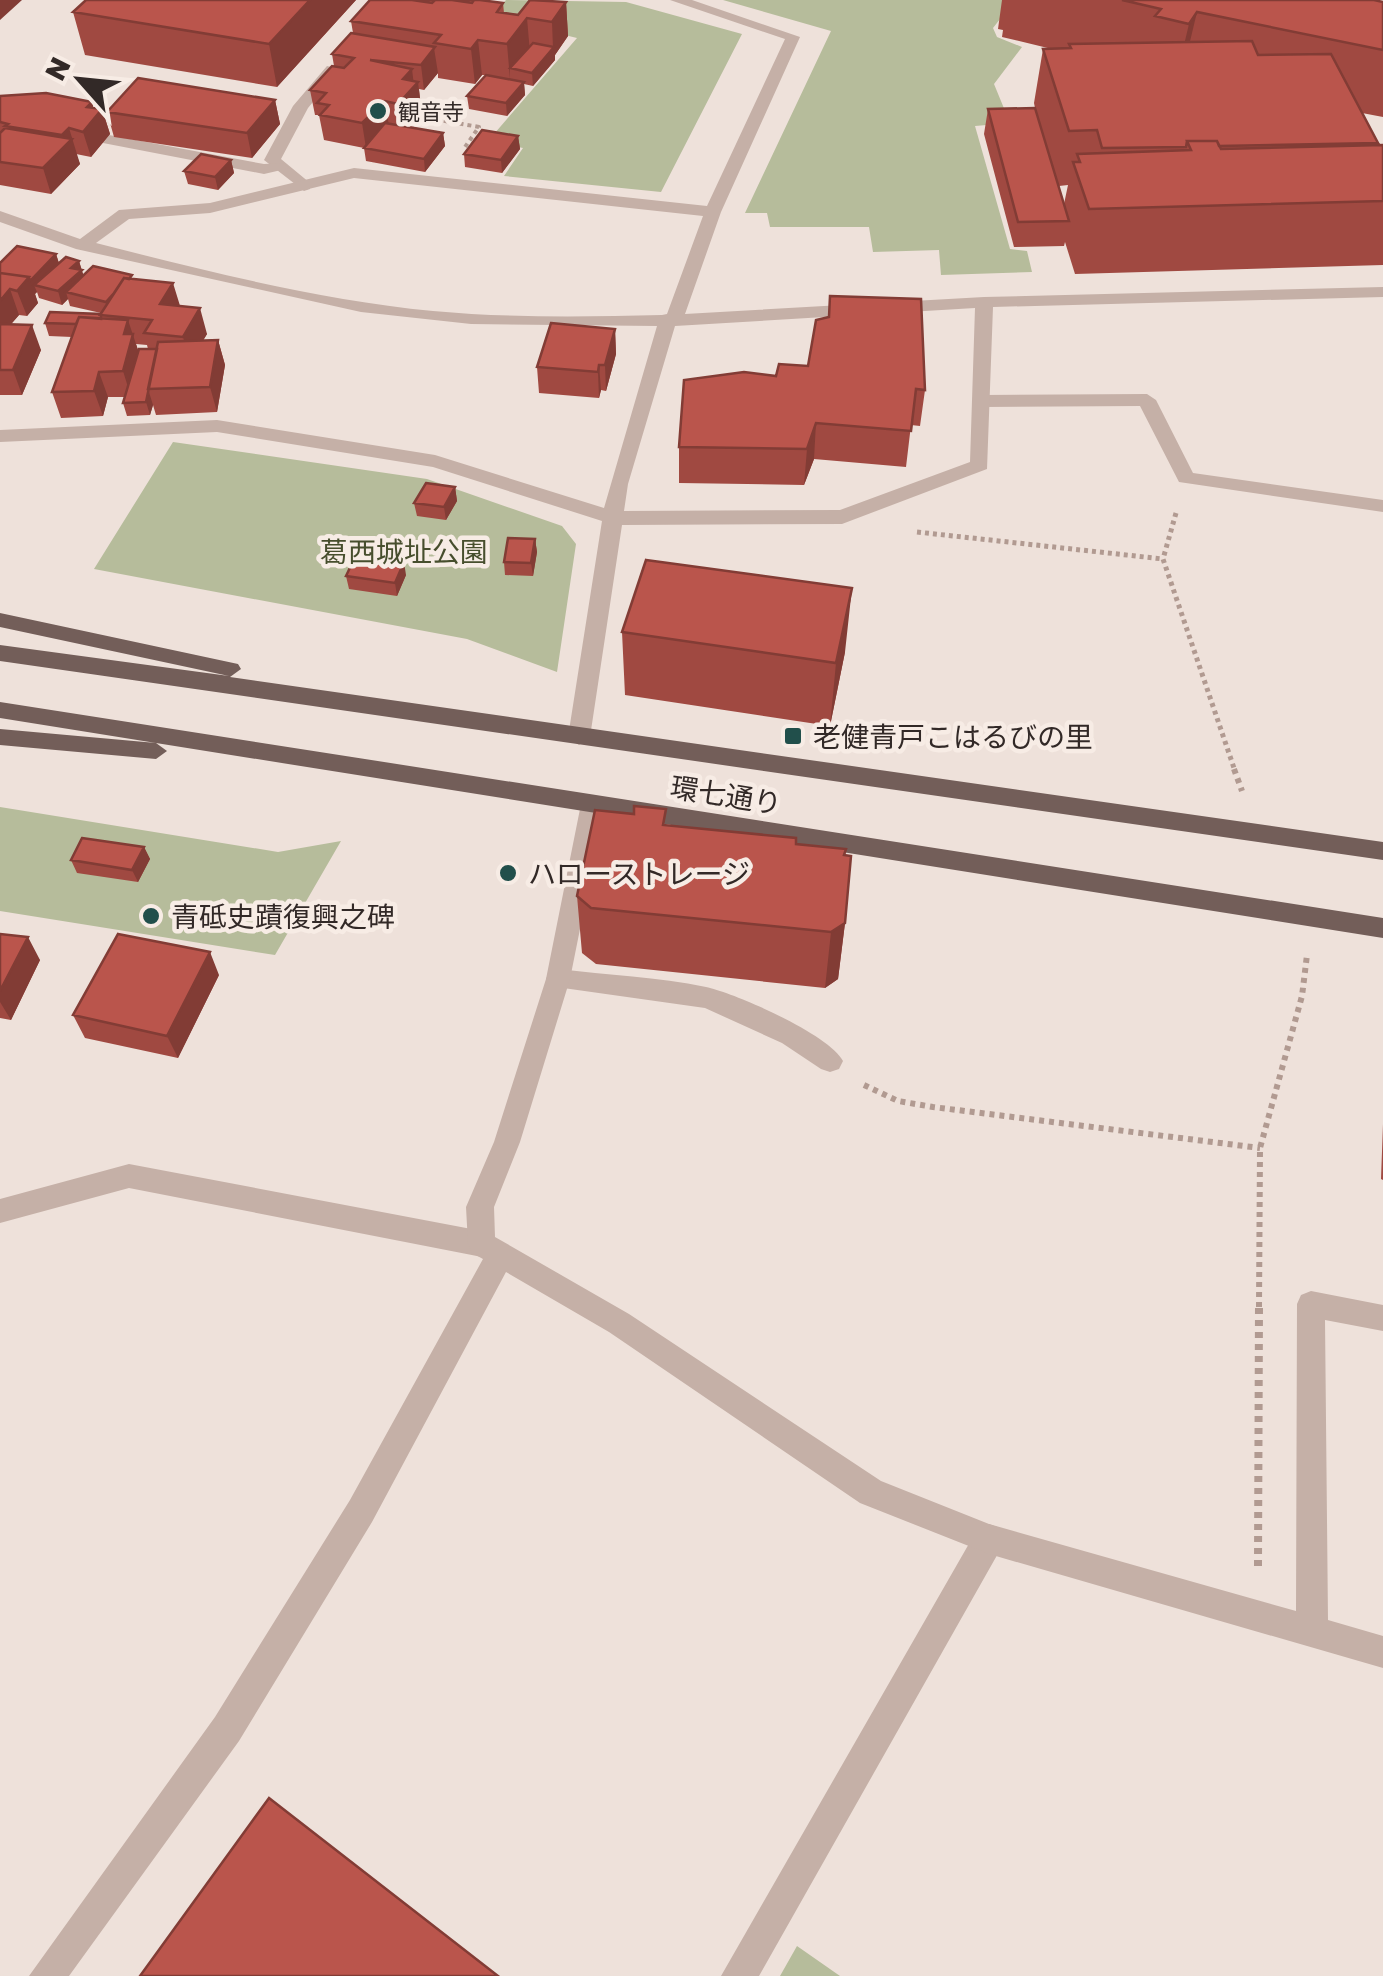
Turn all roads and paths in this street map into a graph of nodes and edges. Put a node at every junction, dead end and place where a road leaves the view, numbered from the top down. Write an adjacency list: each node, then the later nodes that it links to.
1 (676, 0): 8 (street)
2 (339, 61): 5 (street)
3 (428, 118): 6 (path)
4 (109, 140): 5 (street)
5 (282, 168): 7 (street)
6 (440, 180): 7 (street); 8 (street)
7 (304, 186): 11 (street)
8 (713, 212): 15 (street)
9 (0, 216): 10 (street)
10 (40, 233): 11 (street); 12 (street)
11 (82, 245): 15 (street)
12 (22, 247)
13 (1383, 292): 14 (street)
14 (984, 302): 15 (street); 16 (street)
15 (671, 319): 21 (street)
16 (982, 401): 18 (street); 20 (street)
17 (0, 436): 21 (street)
18 (1186, 478): 19 (street); 22 (path)
19 (1383, 506)
20 (842, 516): 21 (street); 22 (path)
21 (614, 518): 28 (street)
22 (1163, 558): 31 (path)
23 (0, 620): 25 (main road)
24 (0, 653): 25 (main road, 環七通り)
25 (369, 702): 28 (main road, 環七通り)
26 (0, 710): 29 (main road, 環七通り)
27 (0, 737): 29 (main road)
28 (578, 737): 32 (main road, 環七通り)
29 (364, 770): 30 (main road, 環七通り)
30 (593, 804): 33 (main road, 環七通り); 34 (street)
31 (1248, 805)
32 (1383, 851)
33 (1383, 928)
34 (558, 979): 35 (street); 38 (street)
35 (830, 1061): 36 (path)
36 (1260, 1148)
37 (0, 1211): 38 (street)
38 (492, 1248): 40 (street); 43 (street)
39 (1383, 1318): 41 (street)
40 (989, 1539): 41 (street); 44 (street)
41 (1312, 1632): 42 (street)
42 (1383, 1652)
43 (47, 1976)
44 (739, 1976)

